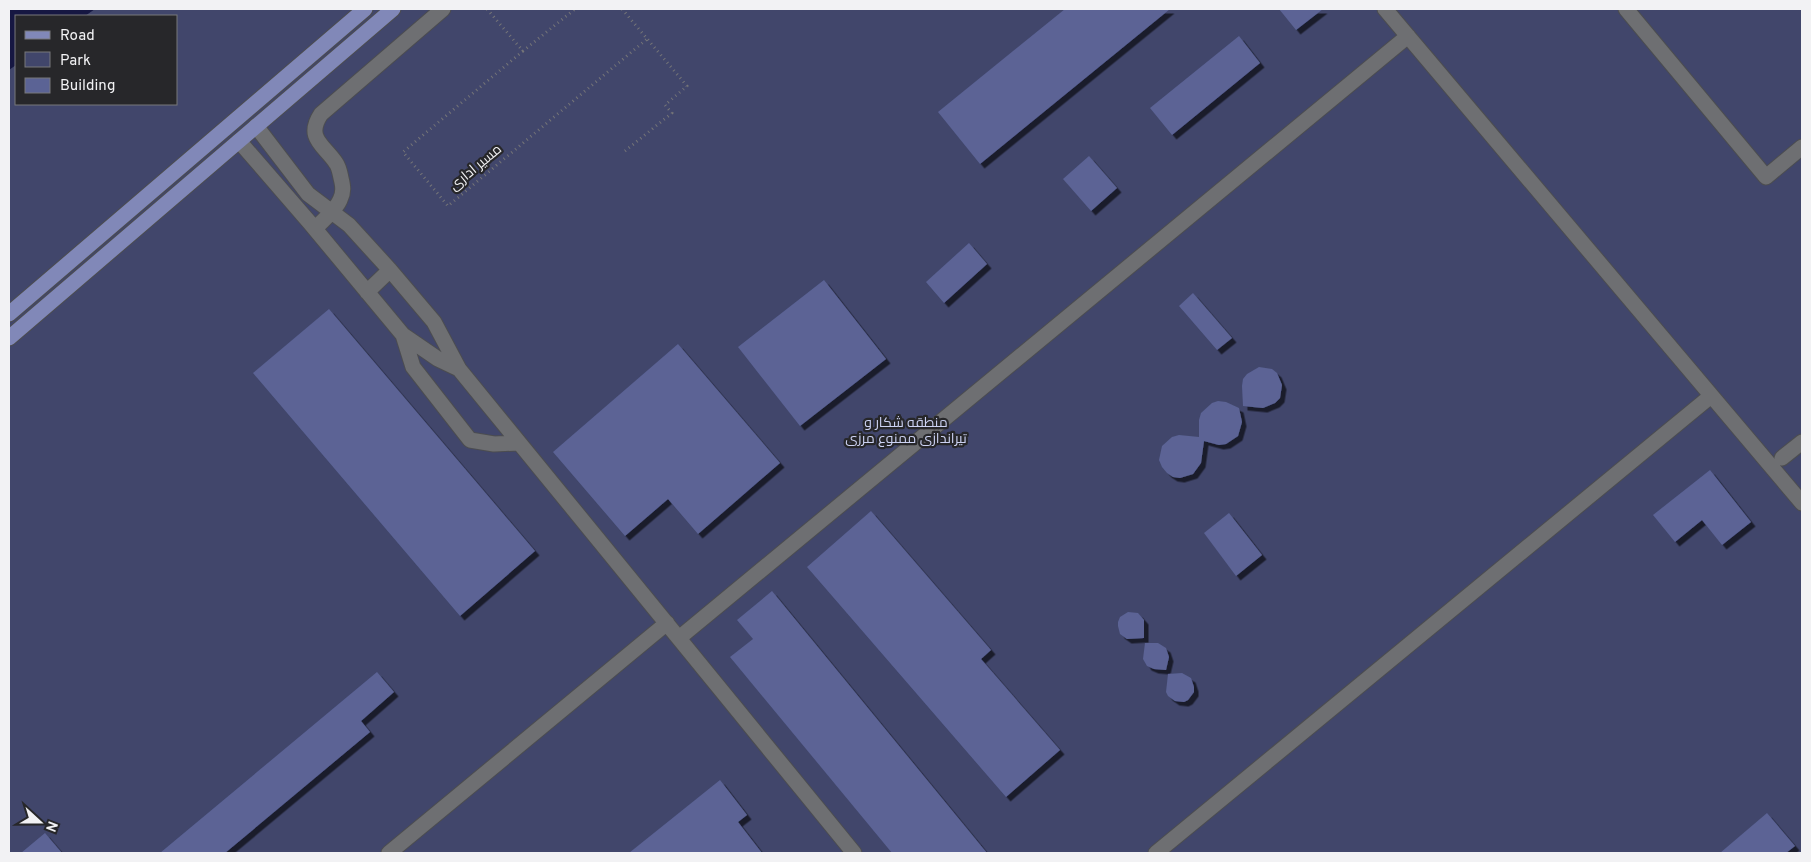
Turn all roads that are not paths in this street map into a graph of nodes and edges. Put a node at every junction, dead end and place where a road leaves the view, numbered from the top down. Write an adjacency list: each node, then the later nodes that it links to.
1 (365, 9): 7 (main road)
2 (393, 9): 8 (main road)
3 (443, 9): 12 (street)
4 (1385, 9): 6 (street)
5 (1626, 9): 11 (street)
6 (1408, 36): 22 (street); 28 (street)
7 (245, 112): 8 (main road); 9 (main road)
8 (256, 126): 10 (main road); 13 (street)
9 (228, 127): 10 (main road); 18 (main road)
10 (239, 141): 15 (street); 20 (main road)
11 (1802, 147)
12 (344, 189): 13 (street); 14 (street)
13 (331, 212): 14 (street); 15 (street)
14 (349, 225): 16 (street)
15 (315, 229): 17 (street)
16 (390, 270): 17 (street); 21 (street)
17 (367, 292): 19 (street)
18 (9, 314)
19 (403, 334): 21 (street); 24 (street)
20 (9, 338)
21 (458, 369): 24 (street)
22 (1710, 396): 26 (street); 31 (street)
23 (1802, 442): 25 (street)
24 (519, 443): 27 (street)
25 (1782, 458)
26 (1802, 504)
27 (666, 623): 28 (street); 29 (street)
28 (679, 638): 30 (street)
29 (389, 853)
30 (854, 853)
31 (1156, 853)

